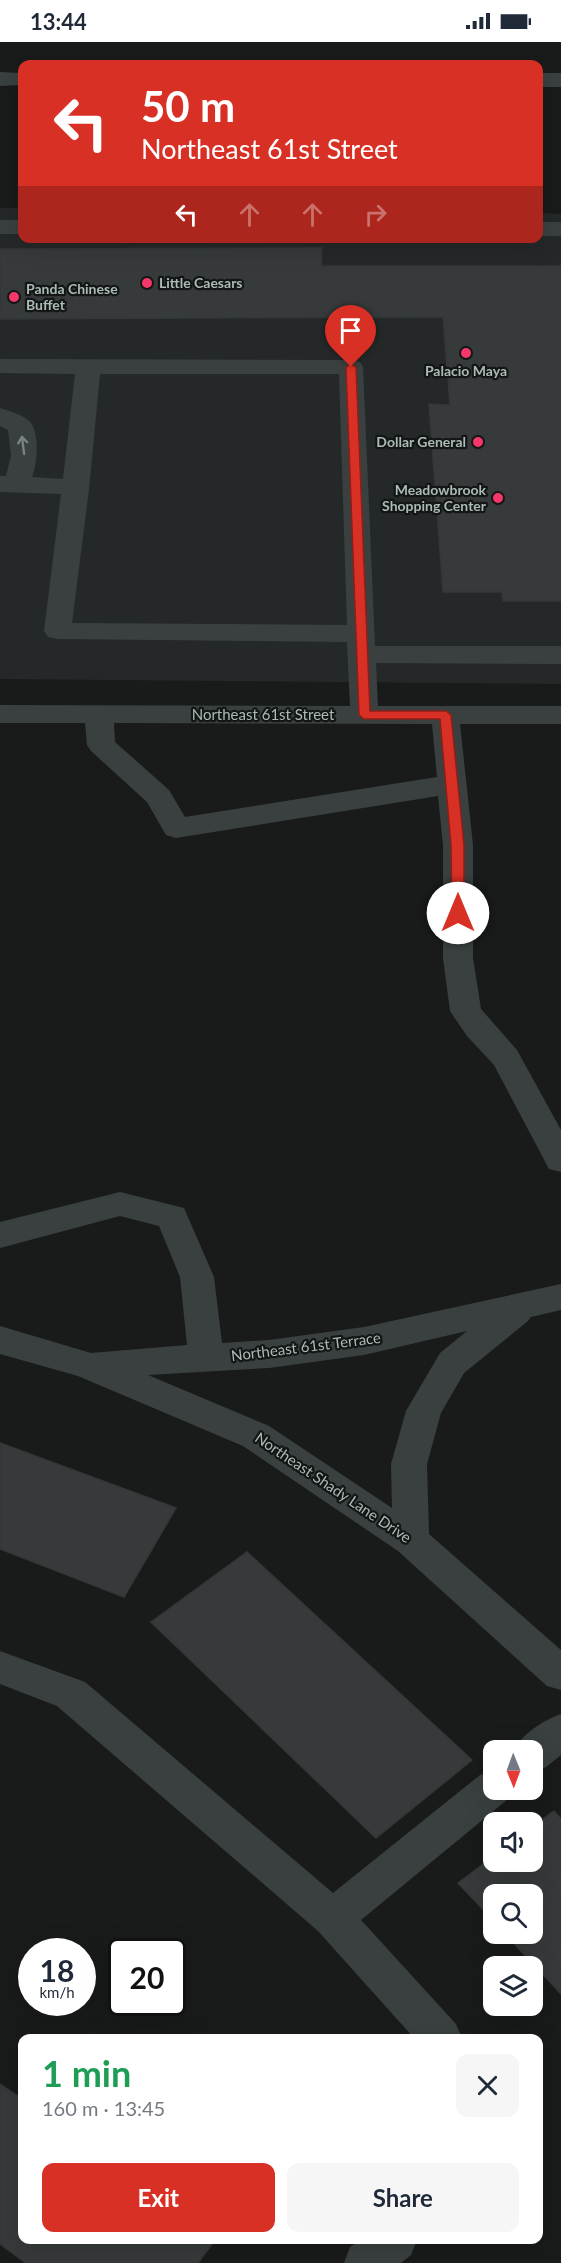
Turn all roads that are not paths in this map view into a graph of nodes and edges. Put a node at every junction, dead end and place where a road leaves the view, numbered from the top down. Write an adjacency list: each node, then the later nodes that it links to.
1 (0, 79): 2 (street)
2 (18, 79)
3 (543, 80): 4 (street)
4 (561, 80)
5 (0, 227): 6 (street)
6 (18, 227)
7 (543, 229): 8 (street)
8 (561, 229)
9 (0, 366): 10 (street)
10 (88, 367): 15 (street); 16 (street)
11 (0, 416): 14 (street, one-way to 11)
12 (0, 438): 13 (street)
13 (0, 462)
14 (7, 484): 15 (street)
15 (76, 489): 16 (street)
16 (362, 644): 17 (street); 20 (street)
17 (561, 655)
18 (0, 714): 19 (street, Northeast 61st Street)
19 (99, 714): 20 (street, Northeast 61st Street); 23 (street)
20 (364, 715): 21 (street, Northeast 61st Street)
21 (446, 715): 22 (street, Northeast 61st Street); 23 (street)
22 (561, 715)
23 (452, 784): 24 (street)
24 (561, 1160)
25 (0, 1235): 29 (street)
26 (561, 1297): 27 (street, Northeast 61st Terrace)
27 (522, 1307): 29 (street, Northeast 61st Terrace); 31 (street, Northeast 61st Terrace)
28 (0, 1340): 30 (street, Northeast Shady Lane Drive)
29 (206, 1359): 30 (street, Northeast 61st Terrace)
30 (87, 1365): 31 (street, Northeast Shady Lane Drive)
31 (411, 1540): 33 (street, Northeast Shady Lane Drive)
32 (0, 1667): 37 (street)
33 (561, 1674)
34 (561, 1731): 35 (street)
35 (543, 1746)
36 (483, 1795): 37 (street)
37 (333, 1918): 38 (street)
38 (437, 2034)
39 (390, 2244): 40 (street)
40 (366, 2263)

